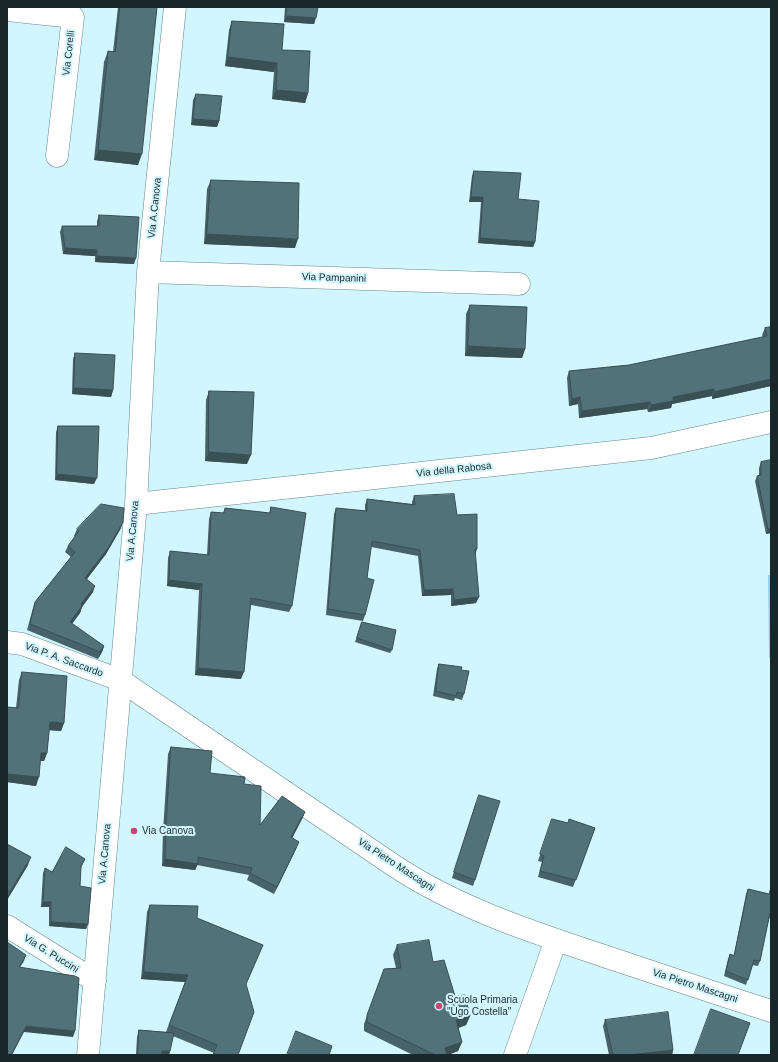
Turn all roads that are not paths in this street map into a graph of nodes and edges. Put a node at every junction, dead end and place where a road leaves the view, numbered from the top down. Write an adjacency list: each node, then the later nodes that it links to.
1 (175, 7): 4 (street, Via A.Canova)
2 (7, 10): 3 (street, Via Corelli)
3 (57, 156)
4 (148, 272): 5 (street, Via Pampanini); 7 (street, Via A.Canova)
5 (519, 284)
6 (771, 422): 7 (street, Via della Rabosa)
7 (136, 504): 9 (street, Via A.Canova)
8 (7, 642): 9 (street, Via P. A. Saccardo)
9 (120, 680): 11 (street, Via Pietro Mascagni); 12 (street, Via A.Canova)
10 (7, 926): 12 (street, Via G. Puccini)
11 (556, 940): 13 (street, Via Pietro Mascagni); 15 (street)
12 (95, 981): 14 (street, Via A.Canova)
13 (771, 1011)
14 (88, 1055)
15 (515, 1055)

